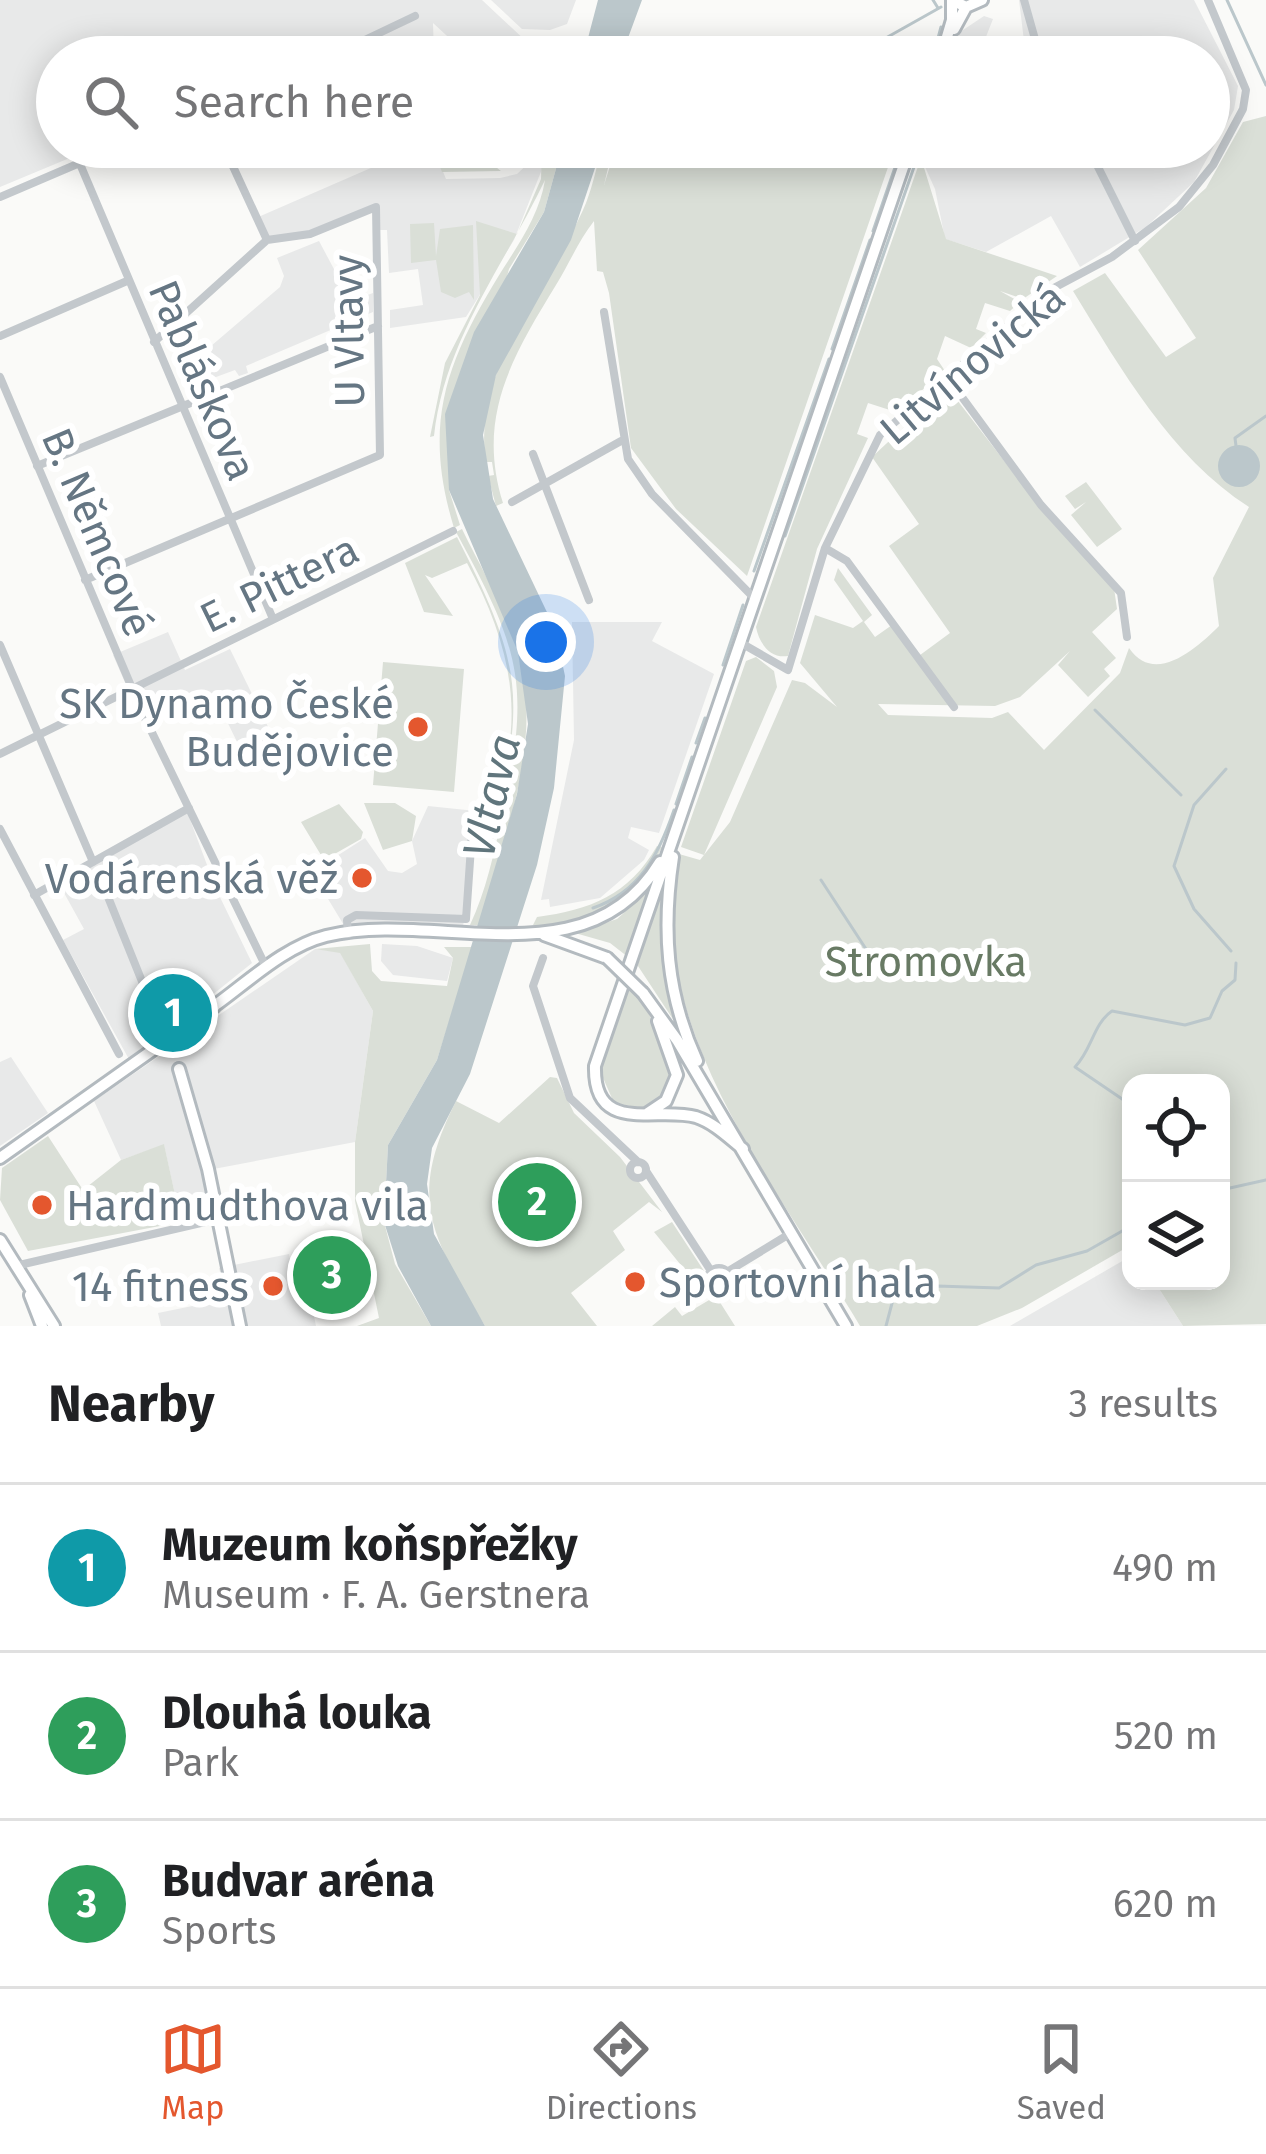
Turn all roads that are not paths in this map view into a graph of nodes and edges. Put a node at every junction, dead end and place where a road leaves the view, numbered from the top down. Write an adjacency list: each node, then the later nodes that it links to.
1 (949, 0): 4 (main road); 7 (main road)
2 (1024, 0): 9 (street)
3 (1208, 0): 10 (street, Litvínovická)
4 (974, 3): 8 (main road)
5 (416, 16): 6 (street)
6 (374, 36)
7 (945, 36)
8 (953, 36)
9 (1034, 36)
10 (1223, 36)
11 (1230, 52): 12 (street, Litvínovická)
12 (1230, 133)
13 (70, 168): 19 (street)
14 (82, 168): 22 (street, Pabláskova)
15 (234, 168): 20 (street)
16 (903, 168): 40 (main road, Litvínovická)
17 (1099, 168): 21 (street)
18 (1211, 168): 21 (street, Litvínovická)
19 (0, 197)
20 (267, 240): 24 (street, U Vltavy); 26 (street)
21 (1136, 241): 28 (street, Litvínovická)
22 (127, 280): 25 (street); 26 (street, Pabláskova)
23 (604, 312): 30 (street)
24 (378, 326): 29 (street); 35 (street, U Vltavy)
25 (0, 335)
26 (154, 342): 29 (street, Pabláskova)
27 (0, 377): 32 (street, B. Němcové)
28 (948, 378): 37 (street, Litvínovická); 42 (street)
29 (183, 408): 32 (street); 35 (street, Pabláskova)
30 (623, 446): 33 (street); 40 (street)
31 (533, 454): 33 (street)
32 (38, 466): 38 (street, B. Němcové)
33 (544, 487): 34 (street); 39 (street)
34 (512, 502)
35 (229, 517): 38 (street); 41 (street, Pabláskova)
36 (453, 531): 41 (street, E. Pittera)
37 (825, 548): 43 (street, Litvínovická); 46 (street)
38 (85, 580): 45 (street, B. Němcové)
39 (589, 600)
40 (756, 600): 43 (main road, Litvínovická)
41 (273, 619): 45 (street, E. Pittera)
42 (1127, 638)
43 (741, 644): 51 (main road, Litvínovická)
44 (0, 645): 47 (street)
45 (131, 688): 47 (street, E. Pittera); 49 (street, B. Němcové)
46 (954, 707)
47 (39, 735): 48 (street, E. Pittera); 53 (street)
48 (0, 754)
49 (189, 808): 53 (street); 59 (street, B. Němcové)
50 (473, 818): 57 (street)
51 (677, 827): 56 (main road); 63 (main road); 64 (main road)
52 (0, 829): 55 (street)
53 (94, 862): 55 (street)
54 (106, 892): 61 (street)
55 (34, 895): 62 (street)
56 (532, 933): 57 (main road); 60 (main road, bridge)
57 (347, 934): 59 (main road)
58 (543, 958): 67 (street)
59 (267, 968): 61 (main road)
60 (646, 998): 63 (main road); 64 (main road)
61 (166, 1041): 66 (main road); 69 (main road)
62 (119, 1054)
63 (721, 1113): 65 (main road)
64 (641, 1116): 65 (main road)
65 (743, 1149): 70 (main road)
66 (0, 1158)
67 (634, 1166): 68 (street); 68 (street)
68 (643, 1175): 73 (street)
69 (218, 1219): 72 (street); 78 (main road)
70 (791, 1233): 74 (street); 79 (main road)
71 (0, 1240): 72 (main road)
72 (15, 1266): 75 (main road)
73 (711, 1271): 74 (street); 74 (street)
74 (728, 1272)
75 (29, 1292): 76 (main road); 77 (main road)
76 (43, 1326)
77 (54, 1326)
78 (240, 1326)
79 (846, 1326)

